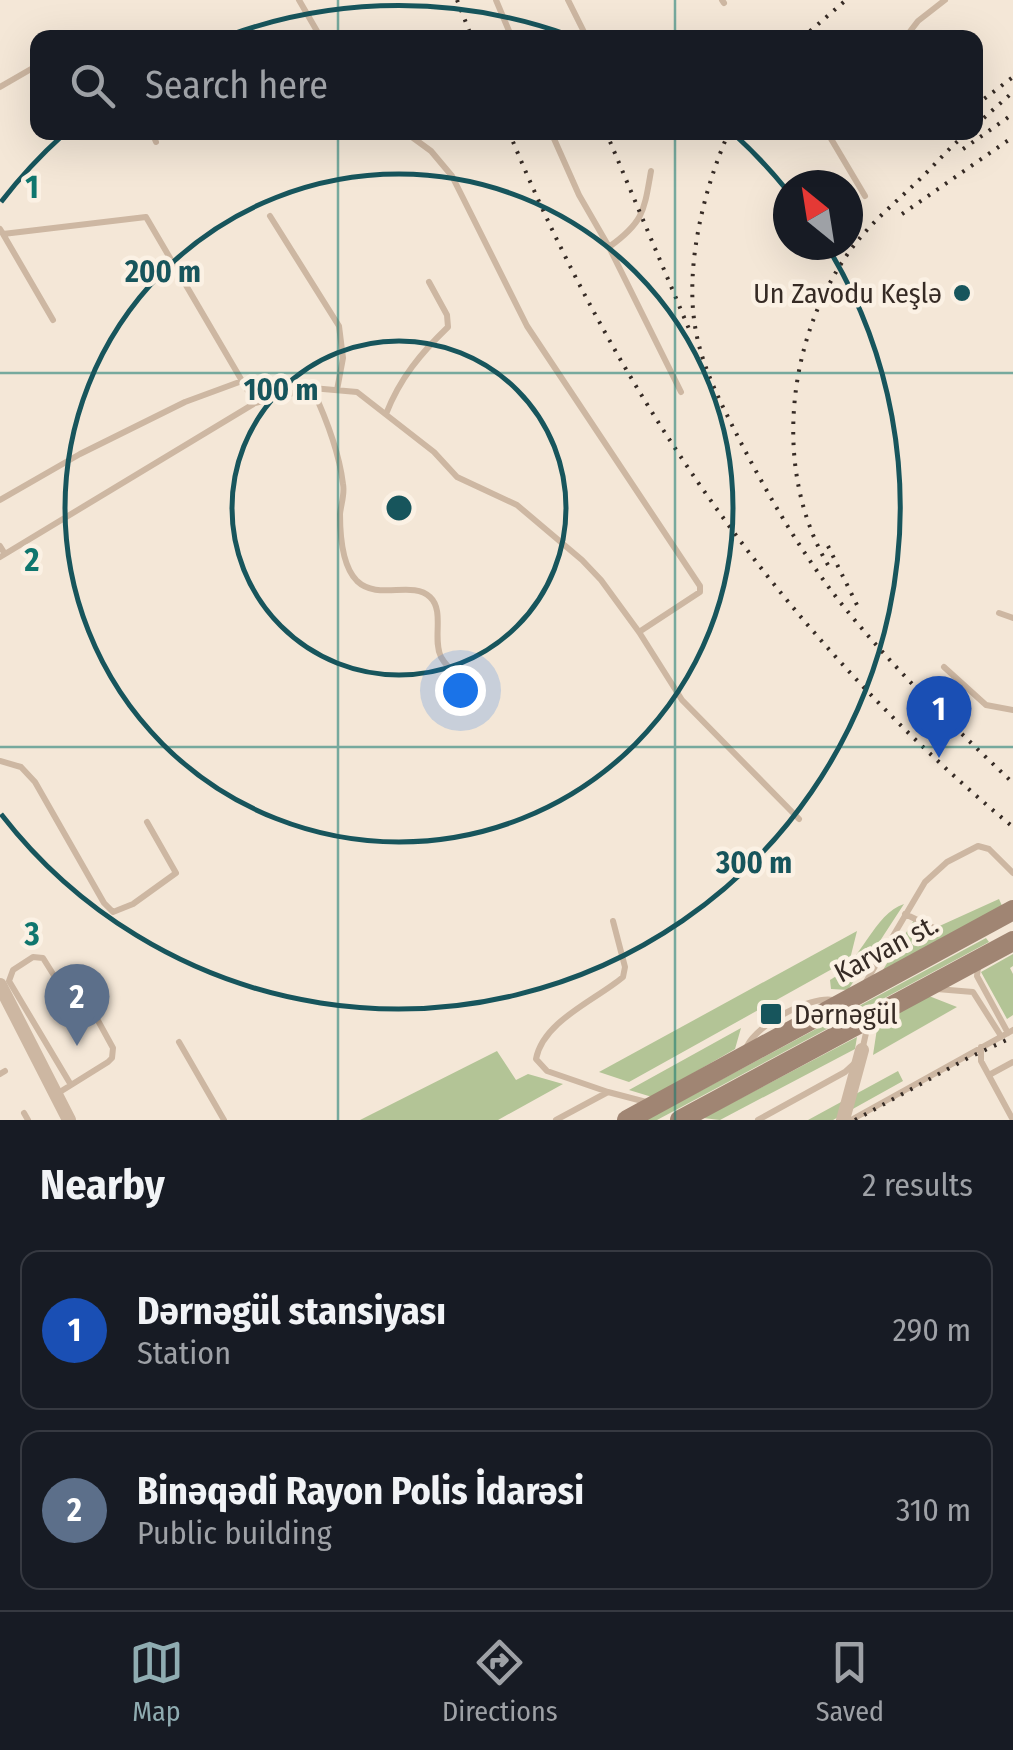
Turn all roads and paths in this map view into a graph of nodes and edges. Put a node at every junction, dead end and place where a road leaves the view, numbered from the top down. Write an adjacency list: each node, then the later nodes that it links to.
1 (299, 0): 5 (lane)
2 (496, 0): 6 (lane)
3 (568, 0): 7 (lane)
4 (945, 0): 8 (lane)
5 (316, 30)
6 (509, 30)
7 (582, 30)
8 (911, 30)
9 (30, 70): 10 (lane)
10 (0, 87)
11 (416, 140): 31 (lane)
12 (554, 140): 18 (lane)
13 (831, 140): 15 (lane)
14 (650, 171): 18 (lane)
15 (865, 196)
16 (270, 216): 23 (lane)
17 (2, 232): 20 (lane); 21 (lane)
18 (609, 247): 24 (lane)
19 (429, 282): 26 (lane)
20 (53, 320)
21 (242, 381): 25 (lane); 27 (lane)
22 (312, 388): 23 (lane); 25 (lane); 33 (lane)
23 (337, 390): 26 (lane)
24 (681, 392)
25 (255, 403): 28 (lane)
26 (386, 414): 31 (lane)
27 (0, 500)
28 (2, 552)
29 (999, 613): 30 (lane)
30 (1013, 618)
31 (639, 632): 36 (lane)
32 (944, 667): 34 (lane)
33 (474, 690)
34 (1013, 710)
35 (0, 762): 37 (lane)
36 (798, 819)
37 (147, 822)
38 (1013, 873): 40 (lane)
39 (1013, 910): 42 (street, Karvan st.)
40 (906, 914): 43 (lane); 48 (lane)
41 (613, 921): 57 (lane)
42 (990, 923): 44 (street); 48 (street, Karvan st.)
43 (936, 929)
44 (1008, 943): 45 (street, Karvan st.)
45 (981, 959): 47 (street, Karvan st.); 50 (lane)
46 (0, 985): 58 (street)
47 (926, 989): 49 (street, Karvan st.); 50 (lane)
48 (851, 998): 59 (street, Karvan st.)
49 (870, 1018): 53 (lane); 64 (street, Karvan st.)
50 (1007, 1033): 52 (lane)
51 (180, 1042): 61 (lane)
52 (981, 1048): 55 (lane); 67 (lane)
53 (862, 1050): 65 (lane); 66 (street)
54 (1013, 1062): 55 (lane)
55 (989, 1075): 68 (lane)
56 (71, 1085): 56 (lane); 58 (lane)
57 (608, 1092): 59 (lane); 62 (lane)
58 (55, 1095): 60 (street)
59 (656, 1104): 63 (street, Karvan st.)
60 (68, 1120)
61 (224, 1120)
62 (556, 1120)
63 (627, 1120)
64 (680, 1120)
65 (758, 1120)
66 (843, 1120)
67 (850, 1120)
68 (1012, 1120)

